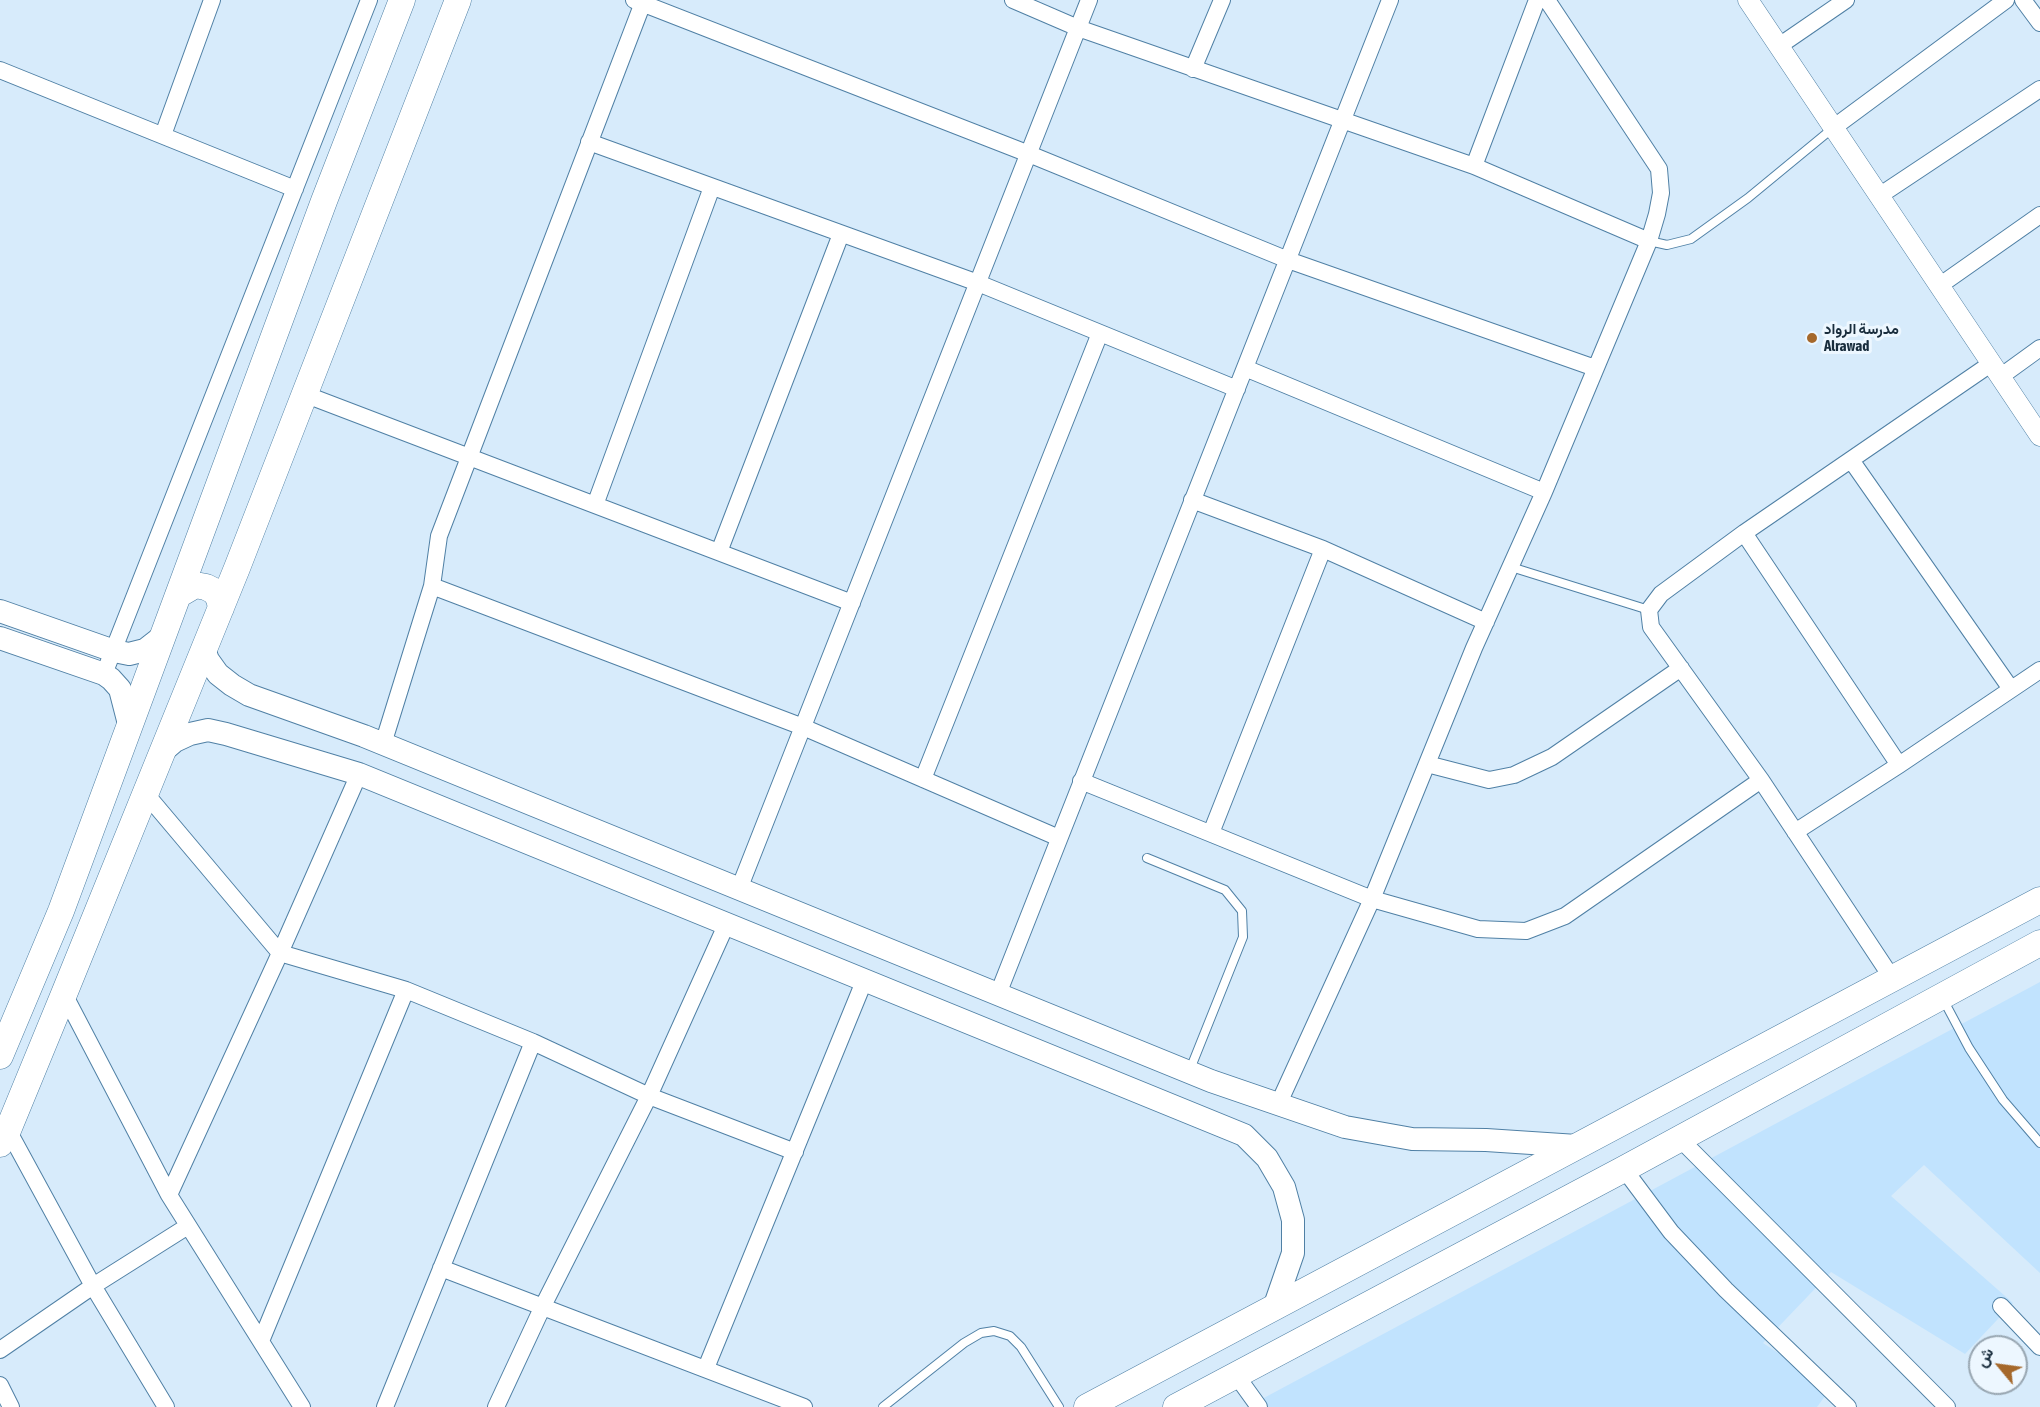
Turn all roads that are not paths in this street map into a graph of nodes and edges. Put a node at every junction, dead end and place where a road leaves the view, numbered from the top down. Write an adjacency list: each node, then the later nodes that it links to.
1 (212, 0): 24 (street)
2 (369, 0): 29 (street)
3 (402, 0): 55 (main road)
4 (458, 0): 43 (main road)
5 (1013, 0): 17 (street)
6 (1089, 0): 17 (street)
7 (1222, 0): 19 (street)
8 (1390, 0): 22 (street)
9 (1537, 0): 27 (street)
10 (1548, 0): 33 (street)
11 (1748, 0): 18 (street)
12 (1846, 0): 18 (street)
13 (2006, 0): 23 (street)
14 (2023, 0): 16 (street)
15 (640, 1): 25 (street); 26 (street)
16 (2040, 23)
17 (1078, 28): 19 (street); 26 (street)
18 (1779, 46): 23 (street)
19 (1193, 69): 22 (street)
20 (0, 70): 24 (street)
21 (2040, 89): 30 (street)
22 (1343, 122): 27 (street); 34 (street)
23 (1833, 128): 30 (street); 33 (lane)
24 (163, 135): 29 (street)
25 (589, 142): 28 (street); 45 (street)
26 (1029, 154): 34 (street); 35 (street)
27 (1474, 166): 33 (street)
28 (712, 187): 32 (street); 49 (street)
29 (295, 189): 64 (street)
30 (1879, 196): 36 (street)
31 (2040, 215): 36 (street)
32 (841, 234): 35 (street); 52 (street)
33 (1649, 241): 40 (street)
34 (1288, 260): 39 (street); 40 (street)
35 (978, 283): 37 (street); 56 (street)
36 (1940, 286): 41 (street)
37 (1100, 333): 42 (street); 76 (street)
38 (2040, 348): 41 (street)
39 (1245, 368): 42 (street); 47 (street)
40 (1595, 369): 47 (street)
41 (1996, 370): 44 (street); 46 (street)
42 (1237, 389): 48 (street)
43 (304, 394): 45 (street); 57 (main road)
44 (2040, 436)
45 (469, 457): 49 (street); 54 (street)
46 (1851, 460): 50 (street); 68 (street)
47 (1544, 492): 53 (street)
48 (1192, 500): 51 (street); 78 (street)
49 (595, 505): 52 (street)
50 (1744, 533): 58 (street); 74 (street)
51 (1323, 549): 60 (street); 82 (street)
52 (719, 552): 56 (street)
53 (1511, 567): 58 (lane); 60 (street)
54 (432, 586): 70 (street); 71 (street)
55 (178, 595): 57 (main road); 61 (main road)
56 (852, 603): 70 (street)
57 (221, 608): 63 (main road)
58 (1649, 610): 65 (street)
59 (0, 611): 64 (main road)
60 (1486, 622): 73 (street)
61 (164, 636): 64 (main road); 69 (main road)
62 (0, 638): 67 (main road)
63 (204, 649): 71 (main road); 72 (main road)
64 (114, 651): 67 (street)
65 (1681, 668): 73 (street); 77 (street)
66 (2040, 670): 68 (street)
67 (104, 674): 69 (main road)
68 (2011, 689): 74 (street)
69 (129, 724): 79 (main road)
70 (803, 727): 76 (street); 85 (street)
71 (383, 744): 85 (main road)
72 (161, 753): 75 (main road); 80 (main road)
73 (1427, 764): 86 (street)
74 (1899, 765): 81 (street)
75 (359, 774): 89 (main road); 91 (street)
76 (923, 779): 83 (street)
77 (1761, 780): 81 (street); 86 (street)
78 (1081, 781): 82 (street); 83 (street)
79 (104, 795): 80 (main road); 102 (main road)
80 (143, 800): 91 (street); 96 (main road)
81 (1795, 832): 93 (street)
82 (1211, 833): 86 (street)
83 (1059, 838): 97 (street)
84 (1147, 858): 103 (lane)
85 (740, 889): 88 (main road)
86 (1372, 899): 106 (street)
87 (2040, 900): 93 (main road)
88 (819, 921): 92 (main road); 97 (main road)
89 (727, 923): 92 (main road); 105 (street)
90 (2040, 943): 98 (main road)
91 (280, 954): 95 (street); 114 (street)
92 (803, 954): 94 (main road)
93 (1892, 978): 99 (main road)
94 (865, 979): 107 (main road); 112 (street)
95 (406, 990): 101 (street); 121 (street)
96 (64, 994): 108 (main road); 114 (street)
97 (998, 994): 103 (main road)
98 (1941, 996): 100 (main road); 110 (lane)
99 (1854, 999): 100 (main road); 111 (main road)
100 (1871, 1035): 109 (main road)
101 (533, 1042): 105 (street); 116 (street)
102 (0, 1056)
103 (1189, 1072): 104 (main road)
104 (1211, 1081): 106 (main road); 107 (main road)
105 (649, 1096): 112 (street); 118 (street)
106 (1278, 1105): 111 (main road)
107 (1197, 1114): 120 (main road)
108 (4, 1137): 117 (street)
109 (1679, 1138): 113 (main road); 139 (street)
110 (2040, 1143)
111 (1577, 1146): 120 (main road)
112 (795, 1152): 124 (street)
113 (1624, 1169): 125 (main road); 138 (street)
114 (169, 1196): 115 (street)
115 (188, 1226): 117 (street); 121 (street)
116 (441, 1268): 118 (street); 130 (street)
117 (93, 1286): 123 (street); 128 (street)
118 (543, 1306): 124 (street); 131 (street)
119 (2001, 1306): 122 (street)
120 (1274, 1308): 135 (main road)
121 (261, 1341): 129 (street)
122 (2040, 1347)
123 (0, 1350)
124 (706, 1368): 132 (street)
125 (1236, 1375): 136 (main road); 137 (street)
126 (0, 1385): 127 (street)
127 (11, 1407)
128 (166, 1407)
129 (302, 1407)
130 (385, 1407)
131 (496, 1407)
132 (804, 1407)
133 (883, 1407): 134 (lane)
134 (1059, 1407)
135 (1087, 1407)
136 (1176, 1407)
137 (1259, 1407)
138 (1848, 1407)
139 (1947, 1407)

